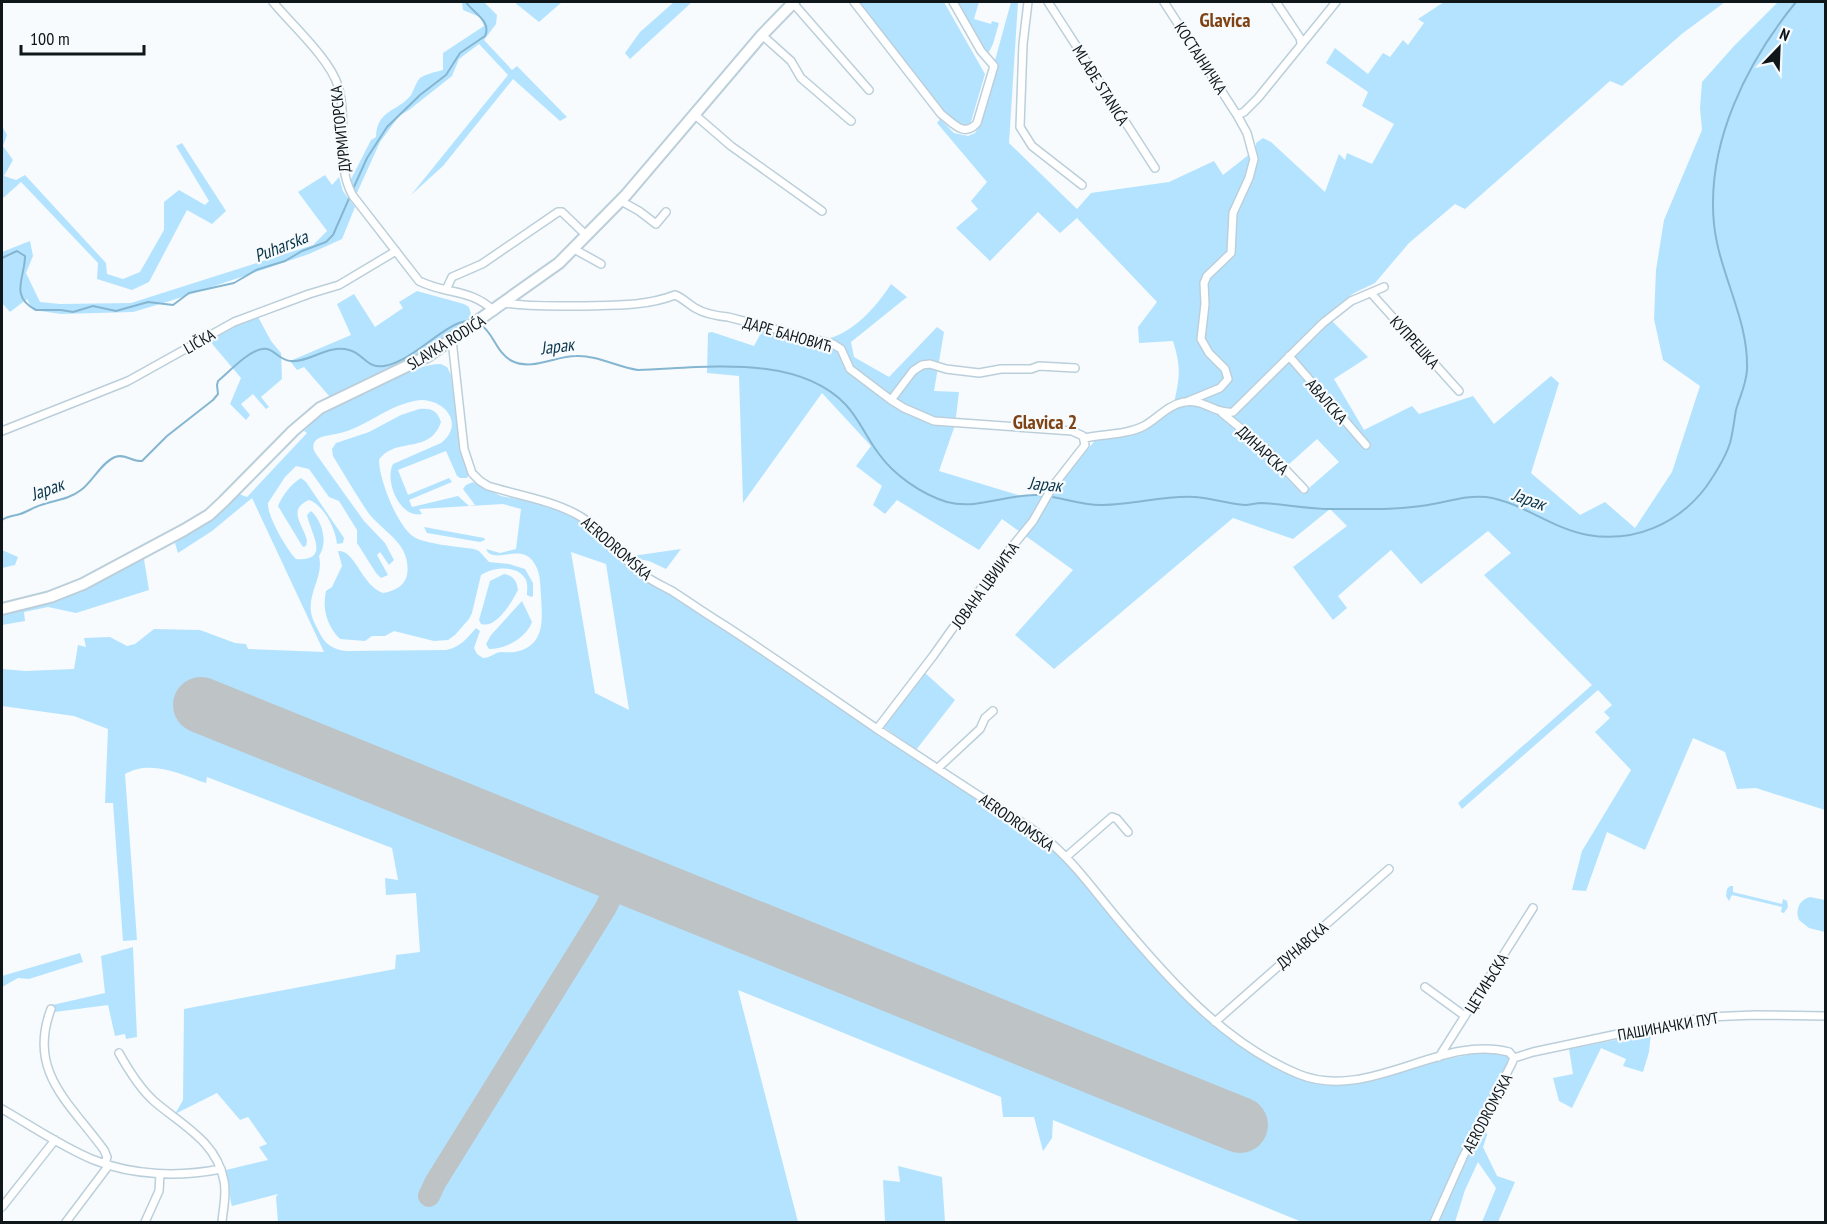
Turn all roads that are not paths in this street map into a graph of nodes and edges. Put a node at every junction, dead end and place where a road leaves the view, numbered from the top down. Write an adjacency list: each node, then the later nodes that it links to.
1 (273, 2): 23 (street, ДУРМИТОРСКА)
2 (794, 2): 10 (main road, SLAVKA RODIĆA); 12 (street)
3 (854, 2): 4 (street)
4 (953, 2)
5 (1028, 2): 17 (street)
6 (1048, 2): 16 (street, MLAĐE STANIĆA)
7 (1164, 2): 14 (street, КОСТАЈНИЧКА)
8 (1276, 2): 11 (street)
9 (1336, 2): 11 (street)
10 (762, 35): 13 (main road, SLAVKA RODIĆA); 15 (street)
11 (1300, 43): 14 (street)
12 (869, 90)
13 (694, 114): 18 (main road, SLAVKA RODIĆA); 19 (street)
14 (1237, 115): 35 (street, КОСТАЈНИЧКА)
15 (851, 121)
16 (1155, 168)
17 (1082, 185)
18 (621, 201): 20 (street); 21 (main road, SLAVKA RODIĆA)
19 (822, 211)
20 (666, 212)
21 (587, 236): 22 (main road, SLAVKA RODIĆA); 26 (street)
22 (574, 249): 24 (street); 28 (main road, SLAVKA RODIĆA)
23 (396, 251): 26 (street, ДУРМИТОРСКА); 37 (street, LIČKA)
24 (601, 264)
25 (1384, 287): 27 (street)
26 (446, 290): 29 (street, ДУРМИТОРСКА)
27 (1371, 293): 31 (street); 33 (street, КУПРЕШКА)
28 (504, 303): 29 (main road, SLAVKA RODIĆA); 34 (street, ДАРЕ БАНОВИЋ)
29 (494, 311): 30 (main road, SLAVKA RODIĆA)
30 (452, 340): 41 (main road, SLAVKA RODIĆA); 43 (street, AERODROMSKA)
31 (1289, 357): 36 (street); 39 (street, АВАЛСКА)
32 (1075, 368): 34 (street)
33 (1459, 391)
34 (891, 400): 38 (street, ДАРЕ БАНОВИЋ)
35 (1186, 402): 36 (street); 38 (street)
36 (1222, 413): 40 (street, ДИНАРСКА)
37 (2, 431)
38 (1084, 438): 43 (street, ЈОВАНА ЦВИЈИЋА)
39 (1365, 446)
40 (1304, 489)
41 (2, 609)
42 (993, 711): 44 (street)
43 (877, 729): 44 (street, AERODROMSKA)
44 (938, 768): 46 (street, AERODROMSKA)
45 (1128, 832): 46 (street)
46 (1066, 857): 53 (street, AERODROMSKA)
47 (1389, 869): 53 (street, ДУНАВСКА)
48 (1533, 908): 51 (street, ЦЕТИЊСКА)
49 (1425, 987): 51 (street)
50 (51, 1009): 59 (street)
51 (1465, 1016): 55 (street, ЦЕТИЊСКА)
52 (1826, 1016): 56 (street, ПАШИНАЧКИ ПУТ)
53 (1215, 1022): 55 (street, AERODROMSKA)
54 (119, 1053): 60 (street)
55 (1439, 1057): 56 (street, AERODROMSKA)
56 (1514, 1058): 66 (street, AERODROMSKA)
57 (2, 1109): 58 (street)
58 (55, 1140): 59 (street); 62 (street)
59 (107, 1164): 61 (street); 63 (street)
60 (221, 1169): 61 (street); 65 (street)
61 (160, 1174): 64 (street)
62 (2, 1207)
63 (66, 1222)
64 (145, 1222)
65 (222, 1222)
66 (1434, 1222)

